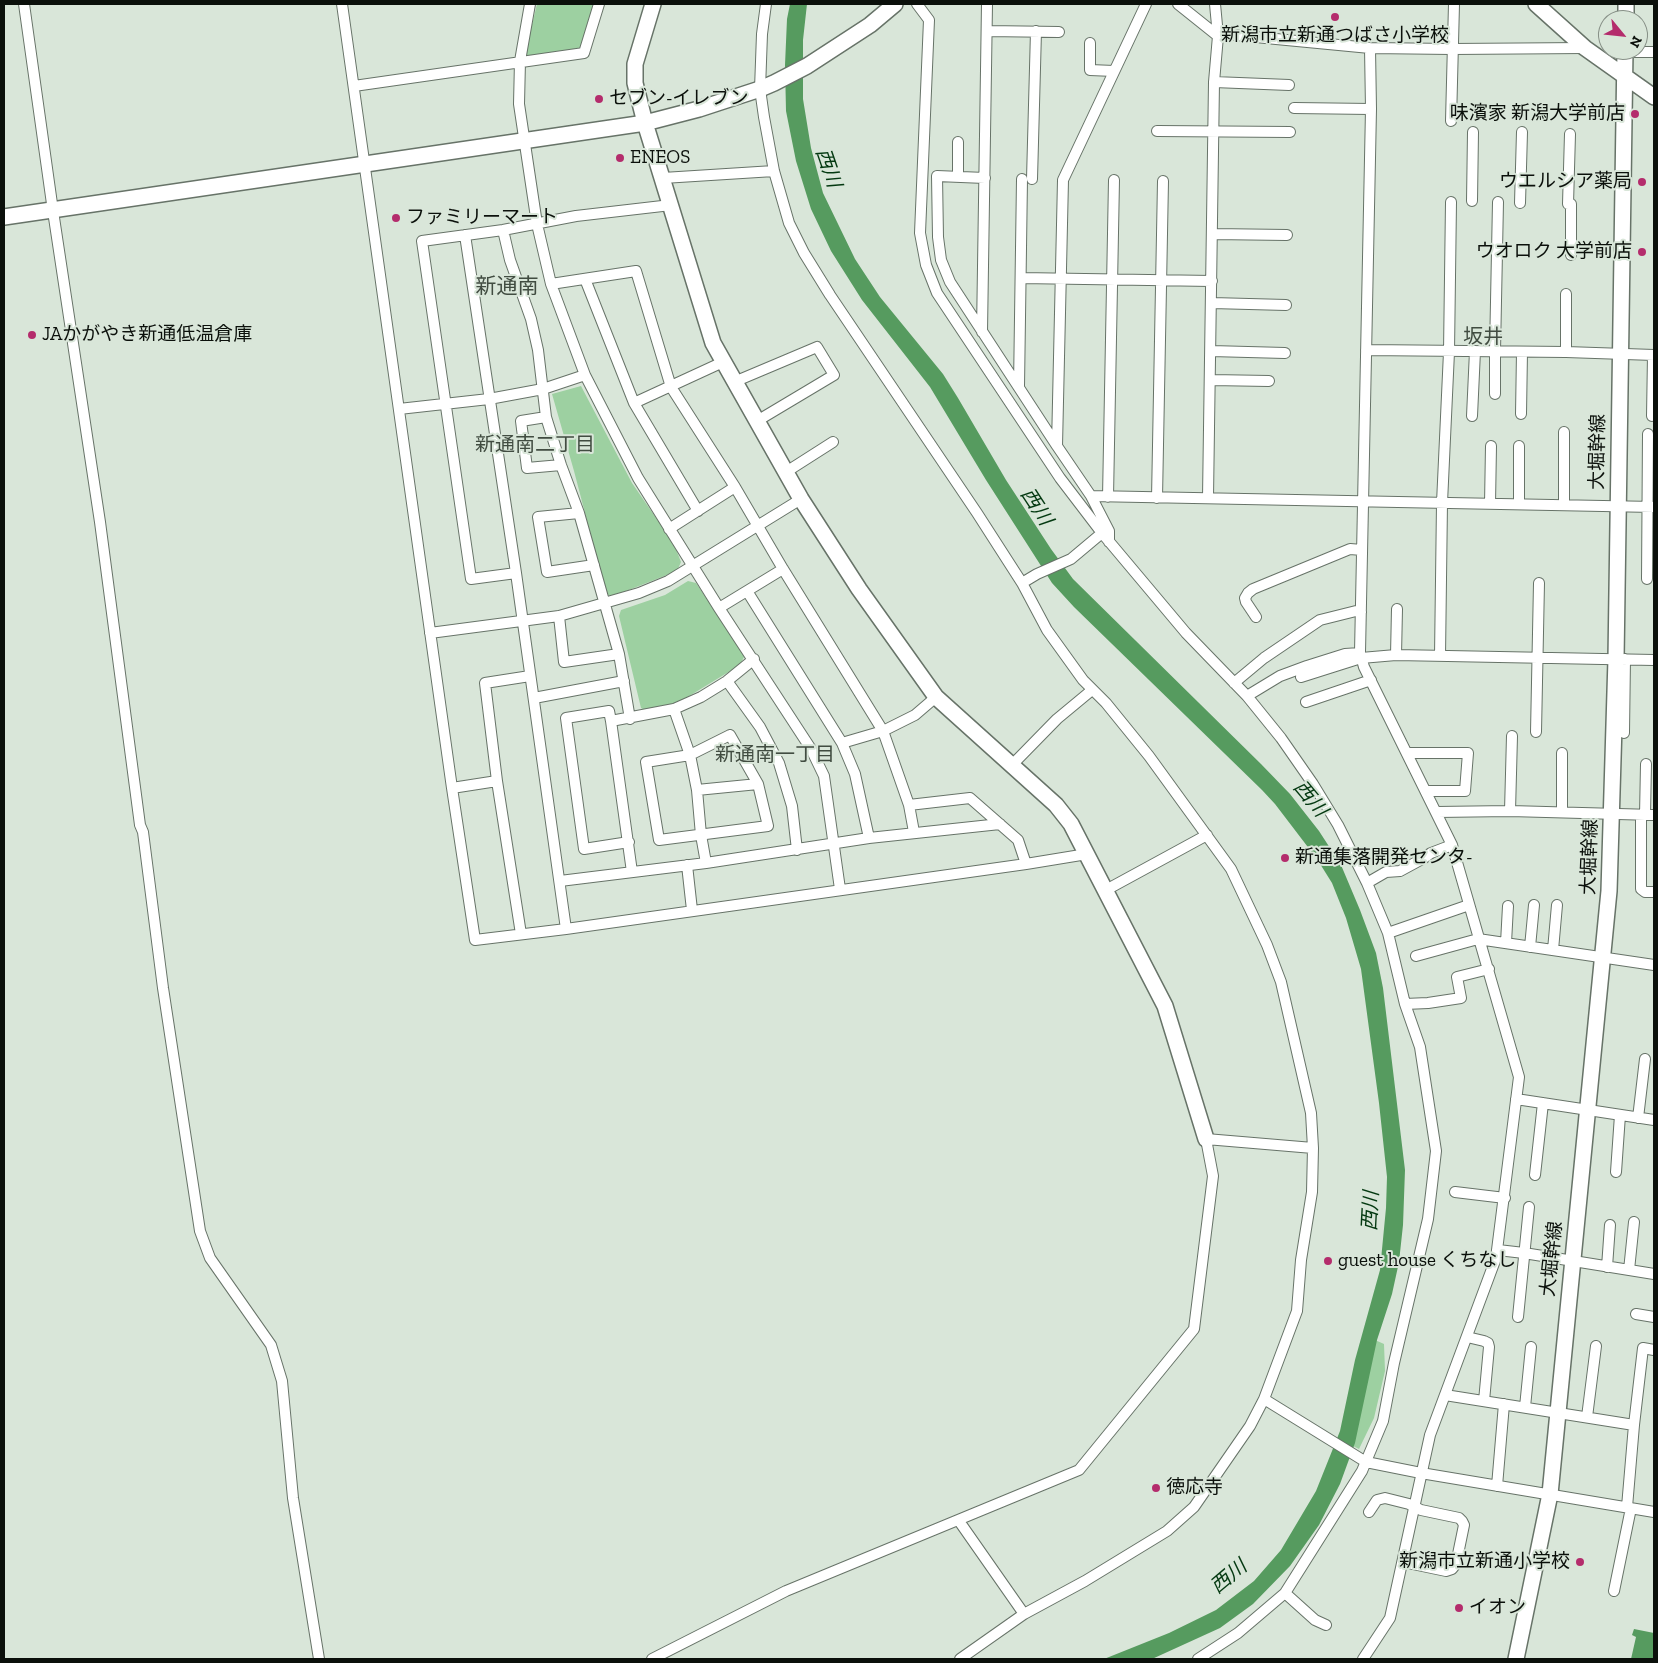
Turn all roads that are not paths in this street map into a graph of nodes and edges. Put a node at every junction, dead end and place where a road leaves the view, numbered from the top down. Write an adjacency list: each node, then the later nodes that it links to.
1 (24, 4): 56 (street)
2 (342, 4): 29 (street)
3 (530, 4): 24 (street)
4 (599, 4): 24 (street)
5 (653, 4): 35 (street)
6 (766, 4): 30 (street)
7 (895, 4): 30 (street)
8 (917, 4): 128 (street)
9 (987, 4): 15 (street)
10 (1146, 4): 25 (street)
11 (1178, 4): 18 (street)
12 (1215, 4): 18 (street)
13 (1454, 4): 22 (street)
14 (1536, 4): 21 (street)
15 (986, 31): 16 (street); 48 (street)
16 (1036, 31): 17 (street); 64 (street)
17 (1059, 32)
18 (1218, 36): 20 (street); 27 (street)
19 (1090, 42): 25 (street)
20 (1370, 48): 22 (street); 33 (street)
21 (1585, 48): 22 (street); 26 (street)
22 (1452, 50): 34 (street)
23 (1625, 60): 26 (street, 大堀幹線)
24 (520, 61): 29 (street); 42 (street)
25 (1114, 71): 66 (street)
26 (1624, 76): 31 (street); 83 (street, 大堀幹線)
27 (1214, 82): 28 (street); 37 (street)
28 (1289, 85)
29 (354, 86): 44 (street)
30 (767, 86): 35 (street); 45 (street)
31 (1654, 97)
32 (1294, 108): 33 (street)
33 (1371, 109): 75 (street)
34 (1451, 120)
35 (645, 123): 42 (street); 47 (street)
36 (1157, 131): 37 (street)
37 (1214, 131): 38 (street); 60 (street)
38 (1290, 132)
39 (1473, 132): 51 (street)
40 (1522, 132): 54 (street)
41 (1570, 134): 63 (street)
42 (523, 141): 44 (street); 58 (street)
43 (958, 142): 46 (street)
44 (364, 164): 56 (street); 97 (street)
45 (774, 172): 47 (street); 136 (street)
46 (958, 177): 48 (street); 74 (street)
47 (663, 178): 55 (street)
48 (984, 178): 74 (street)
49 (1114, 180): 67 (street)
50 (1163, 181): 68 (street)
51 (1472, 201)
52 (1452, 202): 79 (street)
53 (1498, 202): 78 (street)
54 (1520, 203)
55 (671, 205): 58 (street); 85 (street)
56 (52, 211): 57 (street); 278 (street)
57 (4, 217)
58 (537, 224): 59 (street); 70 (street)
59 (503, 230): 61 (street); 92 (street)
60 (1213, 234): 62 (street); 69 (street)
61 (465, 235): 94 (street); 96 (street)
62 (1287, 235)
63 (1571, 255)
64 (1021, 278): 66 (street); 91 (street)
65 (585, 279): 70 (street); 90 (street); 95 (street)
66 (1061, 279): 67 (street); 106 (street)
67 (1112, 280): 68 (street); 113 (street)
68 (1161, 281): 69 (street); 114 (street)
69 (1212, 281): 72 (street)
70 (551, 284): 86 (street)
71 (1566, 294): 81 (street)
72 (1212, 303): 73 (street); 76 (street)
73 (1286, 305)
74 (982, 332): 91 (street)
75 (1366, 350): 79 (street); 117 (street)
76 (1211, 351): 82 (street); 87 (street)
77 (1474, 351): 78 (street); 79 (street); 99 (street)
78 (1495, 351): 80 (street); 93 (street)
79 (1449, 352): 118 (street)
80 (1522, 352): 81 (street); 98 (street)
81 (1566, 352): 83 (street)
82 (1285, 354)
83 (1620, 354): 84 (street); 122 (street, 大堀幹線)
84 (1654, 355): 100 (street)
85 (723, 362): 89 (street); 90 (street)
86 (585, 376): 92 (street); 127 (street)
87 (1211, 380): 88 (street); 115 (street)
88 (1269, 381)
89 (734, 382): 102 (street); 102 (street)
90 (670, 387): 95 (street); 111 (street)
91 (1019, 387): 106 (street)
92 (543, 389): 94 (street); 101 (street)
93 (1495, 394)
94 (489, 399): 96 (street); 134 (street)
95 (634, 403): 124 (street)
96 (445, 404): 97 (street); 134 (street)
97 (399, 409): 146 (street)
98 (1521, 414)
99 (1472, 416)
100 (1652, 416)
101 (546, 417): 109 (street); 109 (street)
102 (757, 421): 110 (street)
103 (1564, 432): 121 (street)
104 (1648, 434): 123 (street)
105 (833, 442): 110 (street)
106 (1057, 446): 112 (street)
107 (1491, 446): 119 (street)
108 (1519, 446): 120 (street)
109 (561, 464): 125 (street)
110 (786, 472): 116 (street)
111 (735, 487): 124 (street); 126 (street)
112 (1091, 496): 113 (street); 129 (street)
113 (1108, 497): 114 (street)
114 (1157, 498): 115 (street)
115 (1208, 498): 117 (street)
116 (801, 499): 126 (street); 163 (street)
117 (1362, 502): 118 (street); 130 (street)
118 (1442, 503): 119 (street); 150 (street)
119 (1490, 504): 120 (street)
120 (1519, 504): 121 (street)
121 (1564, 505): 122 (street)
122 (1617, 506): 123 (street); 153 (street, 大堀幹線)
123 (1651, 507): 135 (street)
124 (698, 511): 127 (street)
125 (579, 513): 132 (street); 132 (street)
126 (758, 526): 131 (street); 133 (street)
127 (669, 529): 131 (street)
128 (1102, 533): 129 (street); 136 (street)
129 (1109, 542): 160 (street)
130 (1362, 550): 142 (street); 144 (street)
131 (693, 565): 139 (street); 140 (street)
132 (594, 566): 139 (street)
133 (783, 569): 138 (street); 169 (street)
134 (516, 573): 145 (street)
135 (1647, 579)
136 (1022, 583): 161 (street)
137 (1539, 583): 151 (street)
138 (747, 591): 140 (street); 173 (street)
139 (604, 604): 143 (street); 147 (street)
140 (719, 608): 152 (street)
141 (1397, 609): 149 (street)
142 (1361, 612): 148 (street); 160 (street)
143 (559, 616): 145 (street); 147 (street)
144 (1256, 617)
145 (522, 622): 146 (street); 155 (street)
146 (430, 633): 181 (street)
147 (619, 654): 158 (street)
148 (1360, 655): 149 (street); 156 (street); 157 (street); 162 (street)
149 (1396, 655): 150 (street)
150 (1440, 656): 151 (street)
151 (1537, 658): 153 (street); 170 (street)
152 (754, 659): 159 (street); 196 (street)
153 (1620, 659): 154 (street); 171 (street); 188 (street, 大堀幹線)
154 (1654, 660)
155 (530, 676): 164 (street); 179 (street)
156 (1302, 678)
157 (1371, 680): 165 (street); 174 (street)
158 (624, 681): 164 (street); 167 (street)
159 (727, 681): 166 (street); 198 (street)
160 (1234, 683): 162 (street)
161 (1092, 690): 178 (street); 193 (street)
162 (1247, 696): 205 (street)
163 (936, 697): 169 (street); 178 (street)
164 (534, 698): 204 (street)
165 (1306, 702)
166 (674, 709): 167 (street); 176 (street)
167 (630, 718): 168 (street)
168 (611, 721): 195 (street); 195 (street)
169 (883, 731): 173 (street); 184 (street)
170 (1536, 732)
171 (1624, 733)
172 (1512, 736): 185 (street)
173 (842, 743): 194 (street)
174 (1408, 753): 183 (street); 183 (street)
175 (1562, 753): 187 (street)
176 (690, 755): 180 (street); 182 (street); 192 (street)
177 (1646, 764): 189 (street)
178 (1012, 765): 199 (street)
179 (497, 781): 181 (street); 216 (street)
180 (758, 784): 182 (street); 192 (street)
181 (452, 788): 216 (street)
182 (696, 790): 192 (street)
183 (1426, 791): 186 (street)
184 (908, 805): 190 (street); 191 (street)
185 (1510, 811): 186 (street); 187 (street)
186 (1437, 812): 197 (street)
187 (1562, 812): 188 (street)
188 (1612, 814): 189 (street); 222 (street, 大堀幹線)
189 (1647, 815): 208 (street)
190 (1000, 824): 191 (street); 201 (street)
191 (914, 832): 194 (street)
192 (701, 835): 200 (street)
193 (1207, 835): 207 (street); 234 (street)
194 (869, 838): 196 (street)
195 (629, 842): 203 (street)
196 (834, 843): 198 (street); 206 (street)
197 (1452, 845): 205 (street); 210 (street)
198 (797, 850): 200 (street)
199 (1087, 854): 201 (street); 207 (street)
200 (706, 863): 202 (street)
201 (1026, 864): 206 (street)
202 (687, 865): 203 (street); 213 (street)
203 (632, 872): 204 (street)
204 (560, 881): 214 (street)
205 (1367, 883): 215 (street)
206 (840, 889): 213 (street)
207 (1106, 890): 233 (street)
208 (1654, 892)
209 (1534, 904): 219 (street)
210 (1469, 905): 215 (street); 217 (street)
211 (1508, 906): 218 (street)
212 (1557, 906): 220 (street)
213 (692, 910): 214 (street)
214 (566, 929): 216 (street)
215 (1388, 933): 225 (street)
216 (521, 934)
217 (1478, 939): 218 (street); 221 (street); 224 (street)
218 (1506, 943): 219 (street)
219 (1530, 947): 220 (street)
220 (1553, 950): 222 (street)
221 (1416, 956)
222 (1604, 958): 223 (street); 229 (street, 大堀幹線)
223 (1654, 965)
224 (1489, 969): 225 (street); 227 (street)
225 (1405, 1004): 263 (street)
226 (1645, 1059): 231 (street)
227 (1516, 1099): 228 (street); 238 (street)
228 (1543, 1103): 229 (street); 236 (street)
229 (1588, 1111): 230 (street); 244 (street, 大堀幹線)
230 (1620, 1115): 231 (street); 235 (street)
231 (1638, 1118): 232 (street)
232 (1654, 1120)
233 (1206, 1139): 234 (street); 271 (street)
234 (1313, 1148): 256 (street)
235 (1616, 1172)
236 (1535, 1175)
237 (1455, 1192): 238 (street)
238 (1505, 1198): 242 (street)
239 (1529, 1207): 243 (street)
240 (1634, 1222): 246 (street)
241 (1610, 1225): 245 (street)
242 (1498, 1250): 243 (street); 251 (street)
243 (1524, 1253): 244 (street); 249 (street)
244 (1572, 1261): 245 (street); 260 (street, 大堀幹線)
245 (1607, 1267): 246 (street)
246 (1629, 1270): 247 (street)
247 (1654, 1274)
248 (1636, 1314): 250 (street)
249 (1518, 1317)
250 (1654, 1317)
251 (1467, 1337): 255 (street); 257 (street)
252 (1596, 1346): 261 (street)
253 (1531, 1347): 259 (street)
254 (1654, 1350): 262 (street)
255 (1445, 1395): 257 (street); 264 (street)
256 (1264, 1399): 263 (street); 275 (street)
257 (1484, 1401): 258 (street)
258 (1504, 1404): 259 (street); 265 (street)
259 (1525, 1407): 260 (street)
260 (1557, 1412): 261 (street); 266 (street, 大堀幹線)
261 (1587, 1417): 262 (street)
262 (1634, 1425): 268 (street)
263 (1366, 1462): 264 (street); 274 (street)
264 (1421, 1473): 265 (street); 267 (street)
265 (1497, 1486): 266 (street)
266 (1550, 1494): 268 (street); 282 (street, 大堀幹線)
267 (1415, 1507): 269 (street); 272 (street); 272 (street)
268 (1629, 1507): 270 (street); 273 (street)
269 (1369, 1512)
270 (1654, 1512)
271 (959, 1521): 275 (street); 279 (street)
272 (1403, 1562): 281 (street)
273 (1614, 1591)
274 (1286, 1593): 276 (street); 277 (street)
275 (1024, 1614): 280 (street)
276 (1326, 1624)
277 (1206, 1658)
278 (319, 1659)
279 (652, 1659)
280 (960, 1659)
281 (1363, 1659)
282 (1516, 1659)

